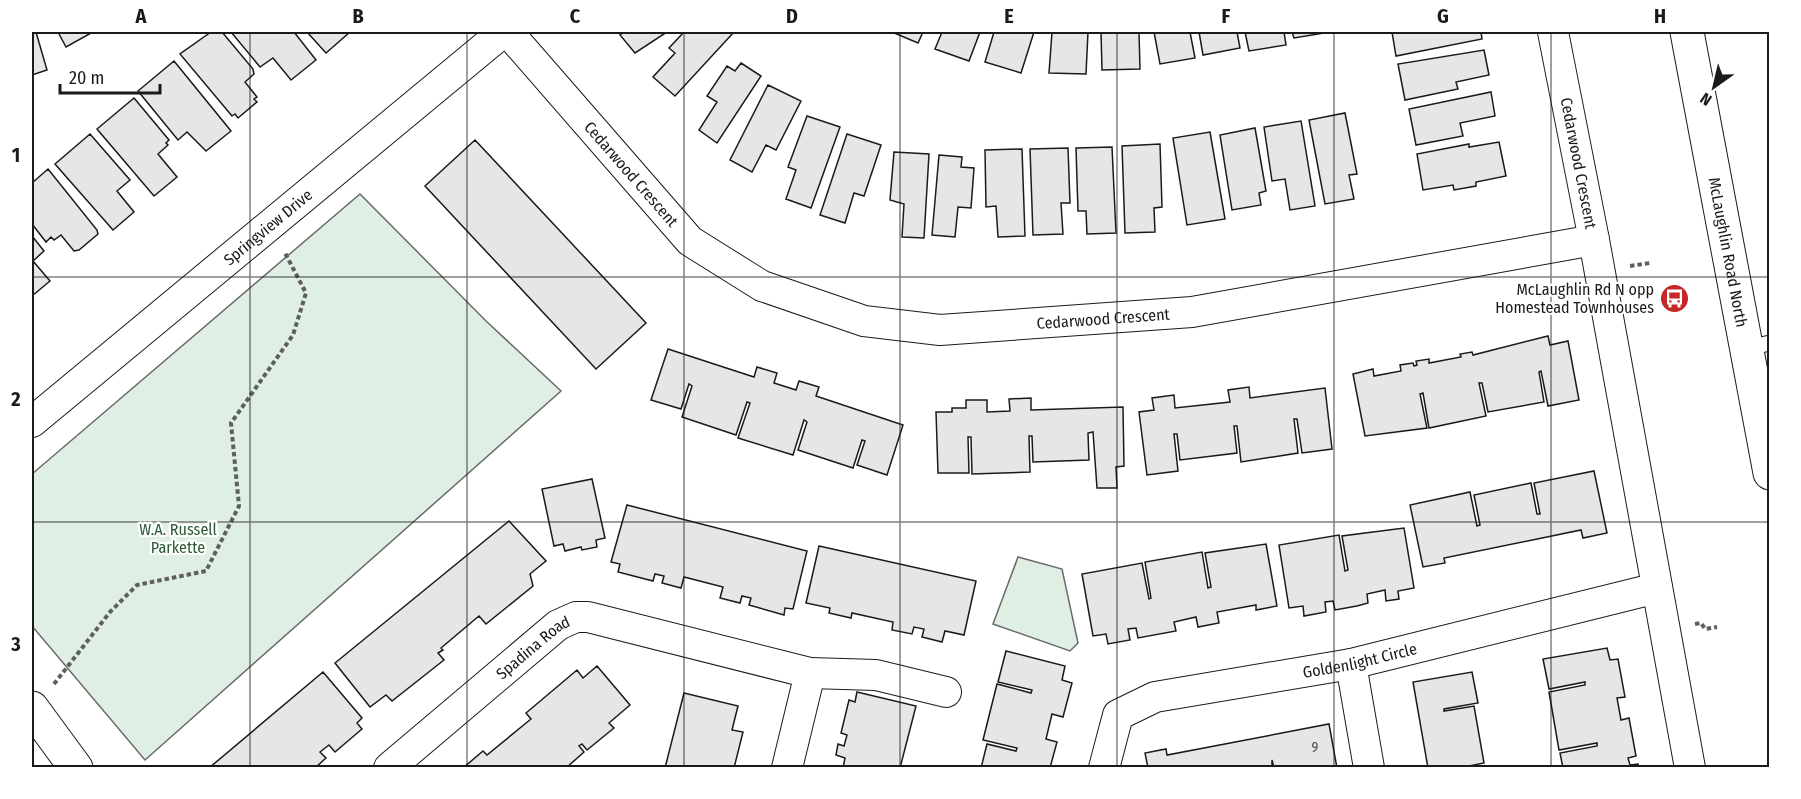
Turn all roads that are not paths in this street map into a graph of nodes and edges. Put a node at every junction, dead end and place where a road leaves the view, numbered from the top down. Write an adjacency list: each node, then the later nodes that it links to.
1 (503, 32): 7 (street, Springview Drive)
2 (508, 32): 5 (street, Cedarwood Crescent)
3 (1553, 32): 5 (street, Cedarwood Crescent)
4 (1687, 32): 6 (main road, McLaughlin Road North)
5 (1594, 240): 9 (street)
6 (1758, 346): 8 (main road, McLaughlin Road North)
7 (32, 422)
8 (1770, 473)
9 (1657, 588): 10 (street, Goldenlight Circle); 19 (street)
10 (1351, 664): 17 (street, Goldenlight Circle); 18 (street)
11 (810, 673): 12 (street, Spadina Road); 15 (street, Spadina Road); 16 (street)
12 (945, 692)
13 (39, 700): 14 (main road)
14 (76, 768)
15 (389, 768)
16 (787, 768)
17 (1104, 768)
18 (1370, 768)
19 (1690, 768)

